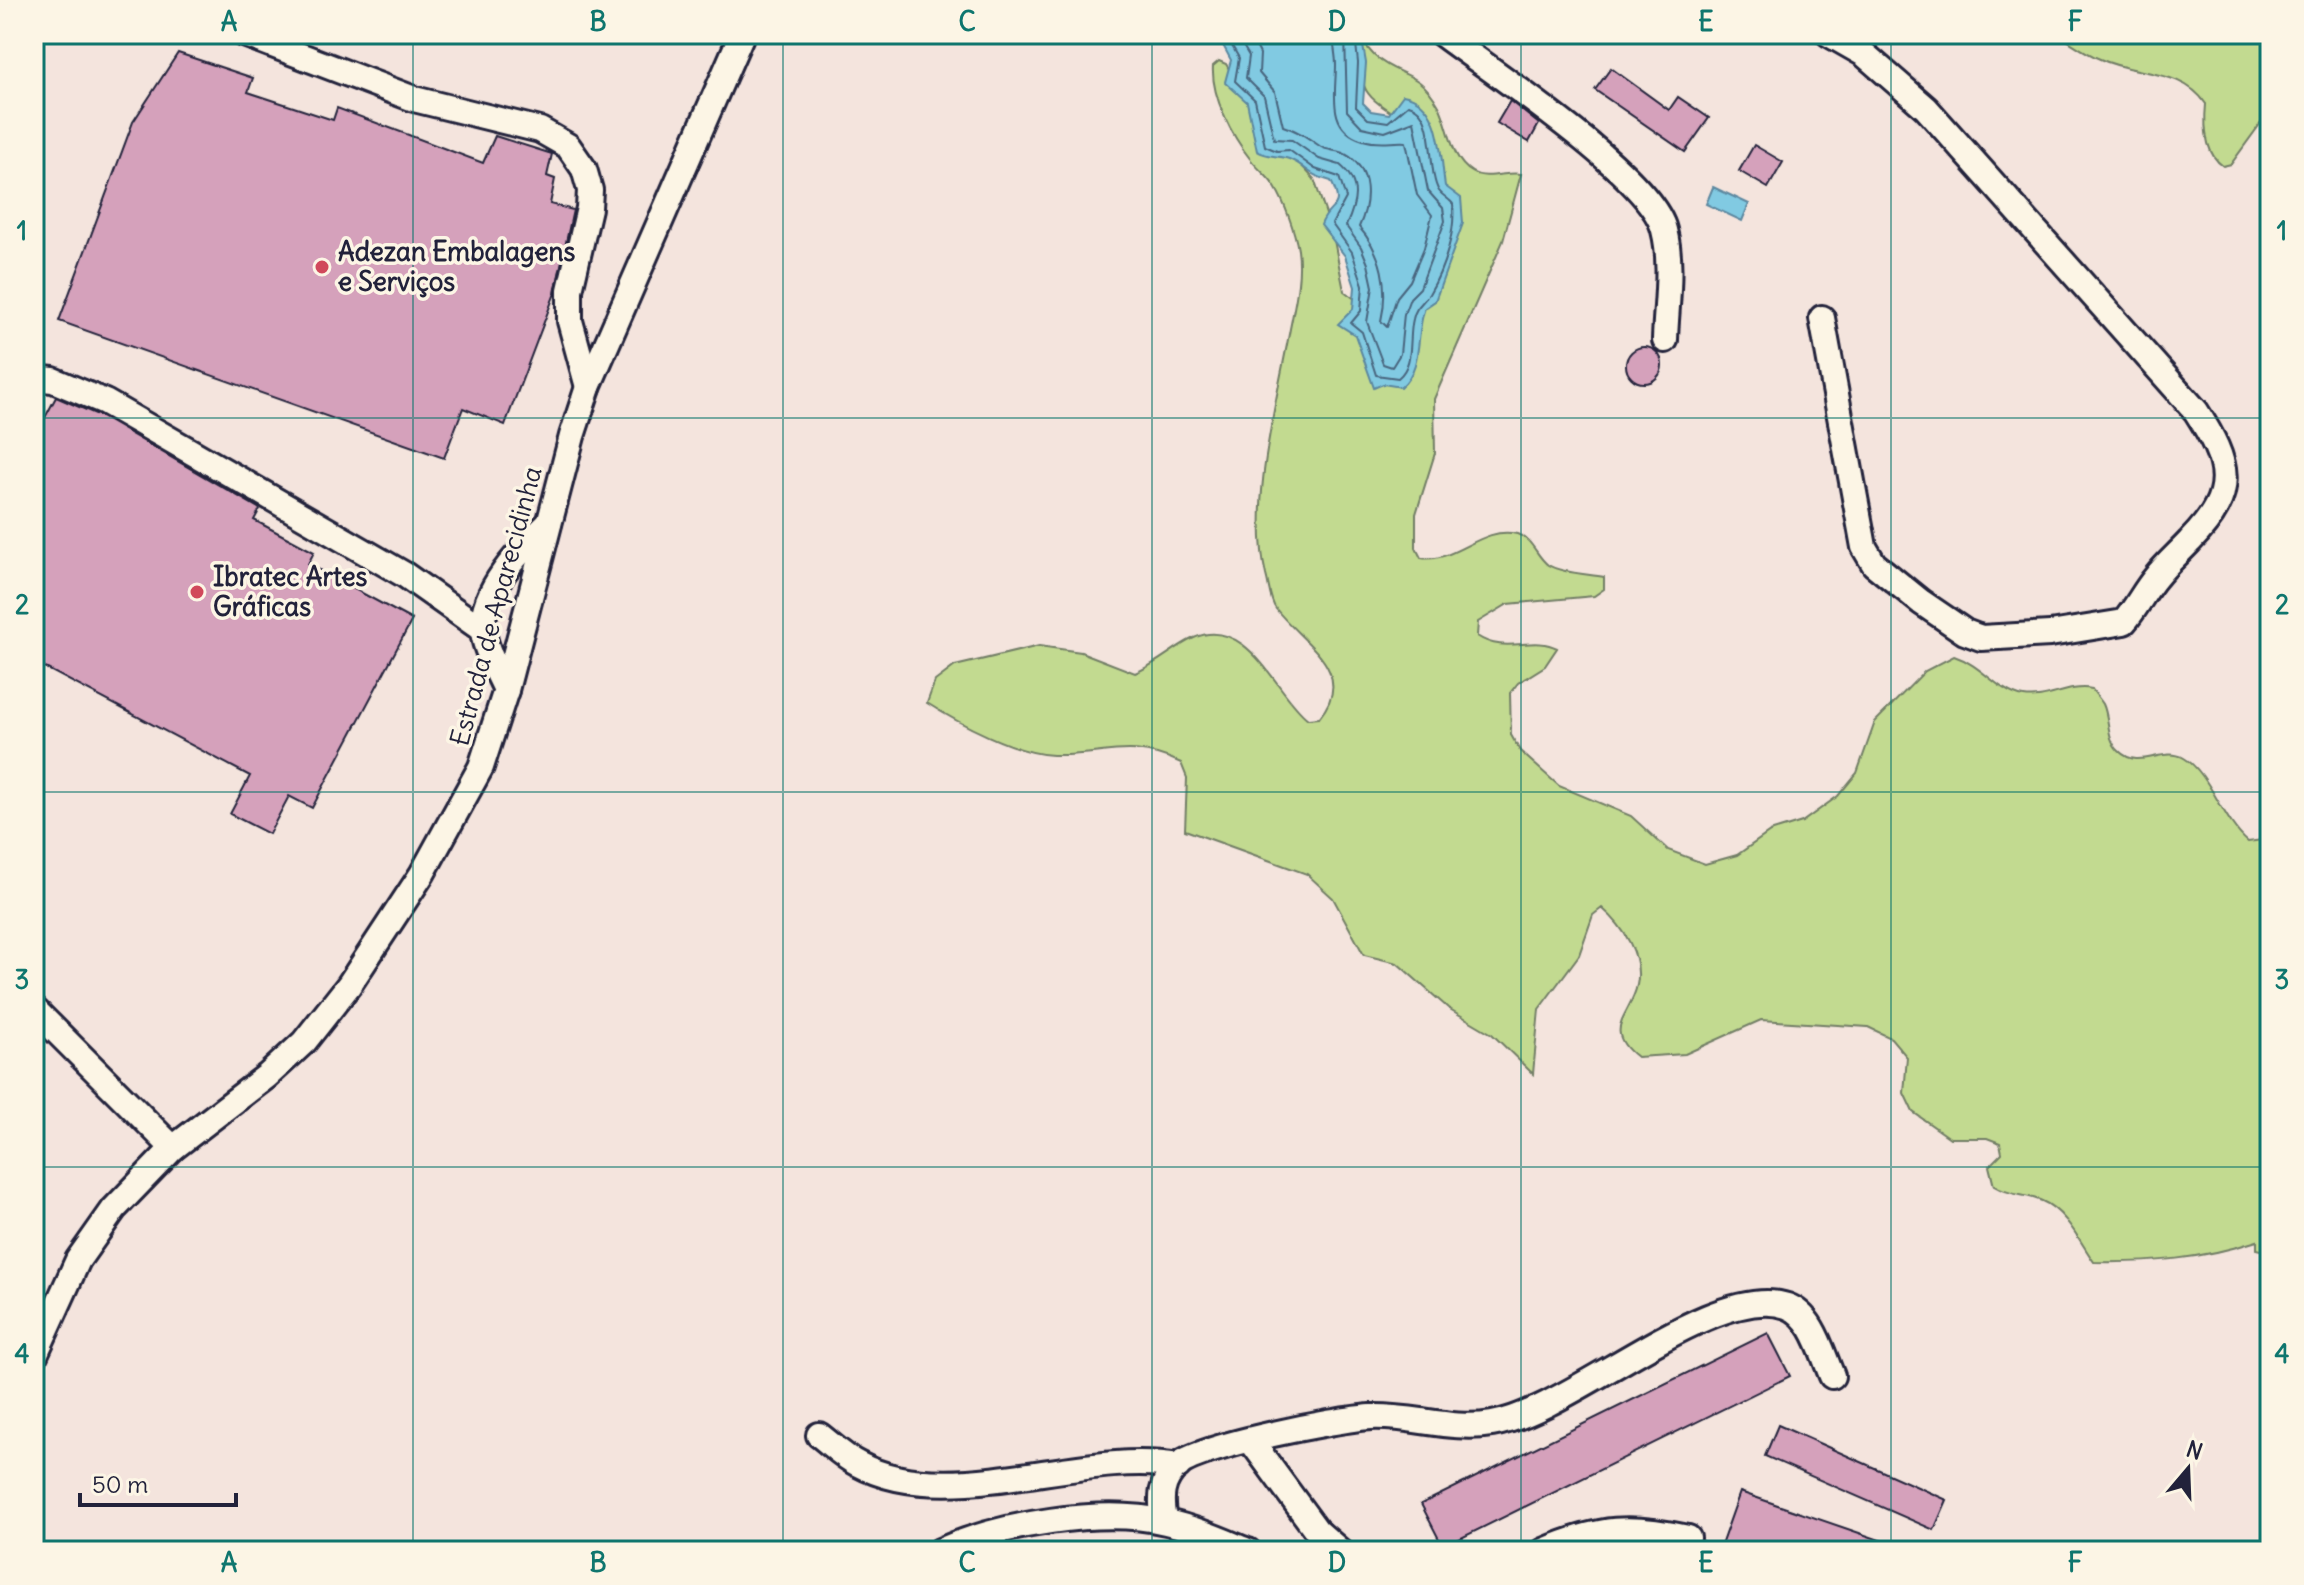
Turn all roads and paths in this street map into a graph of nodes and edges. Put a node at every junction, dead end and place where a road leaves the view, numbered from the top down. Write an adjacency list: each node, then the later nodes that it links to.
1 (244, 34): 8 (street)
2 (742, 34): 8 (street, Estrada de Aparecidinha)
3 (1442, 34): 6 (street)
4 (1829, 34): 5 (street)
5 (1822, 318)
6 (1665, 340)
7 (34, 378): 10 (street)
8 (588, 387): 9 (street, Estrada de Aparecidinha)
9 (550, 522): 10 (street); 11 (street, Estrada de Aparecidinha)
10 (483, 630): 11 (street)
11 (506, 690): 13 (street, Estrada de Aparecidinha)
12 (34, 1009): 13 (street)
13 (173, 1148): 14 (street, Estrada de Aparecidinha)
14 (39, 1328): 15 (street, Estrada de Aparecidinha)
15 (34, 1357)
16 (1832, 1376): 18 (street)
17 (819, 1435): 19 (street)
18 (1251, 1441): 19 (street); 24 (street)
19 (1178, 1466): 20 (street)
20 (1164, 1521): 22 (street); 23 (street)
21 (1688, 1538): 25 (street)
22 (940, 1551)
23 (1248, 1551)
24 (1340, 1551)
25 (1544, 1551)

